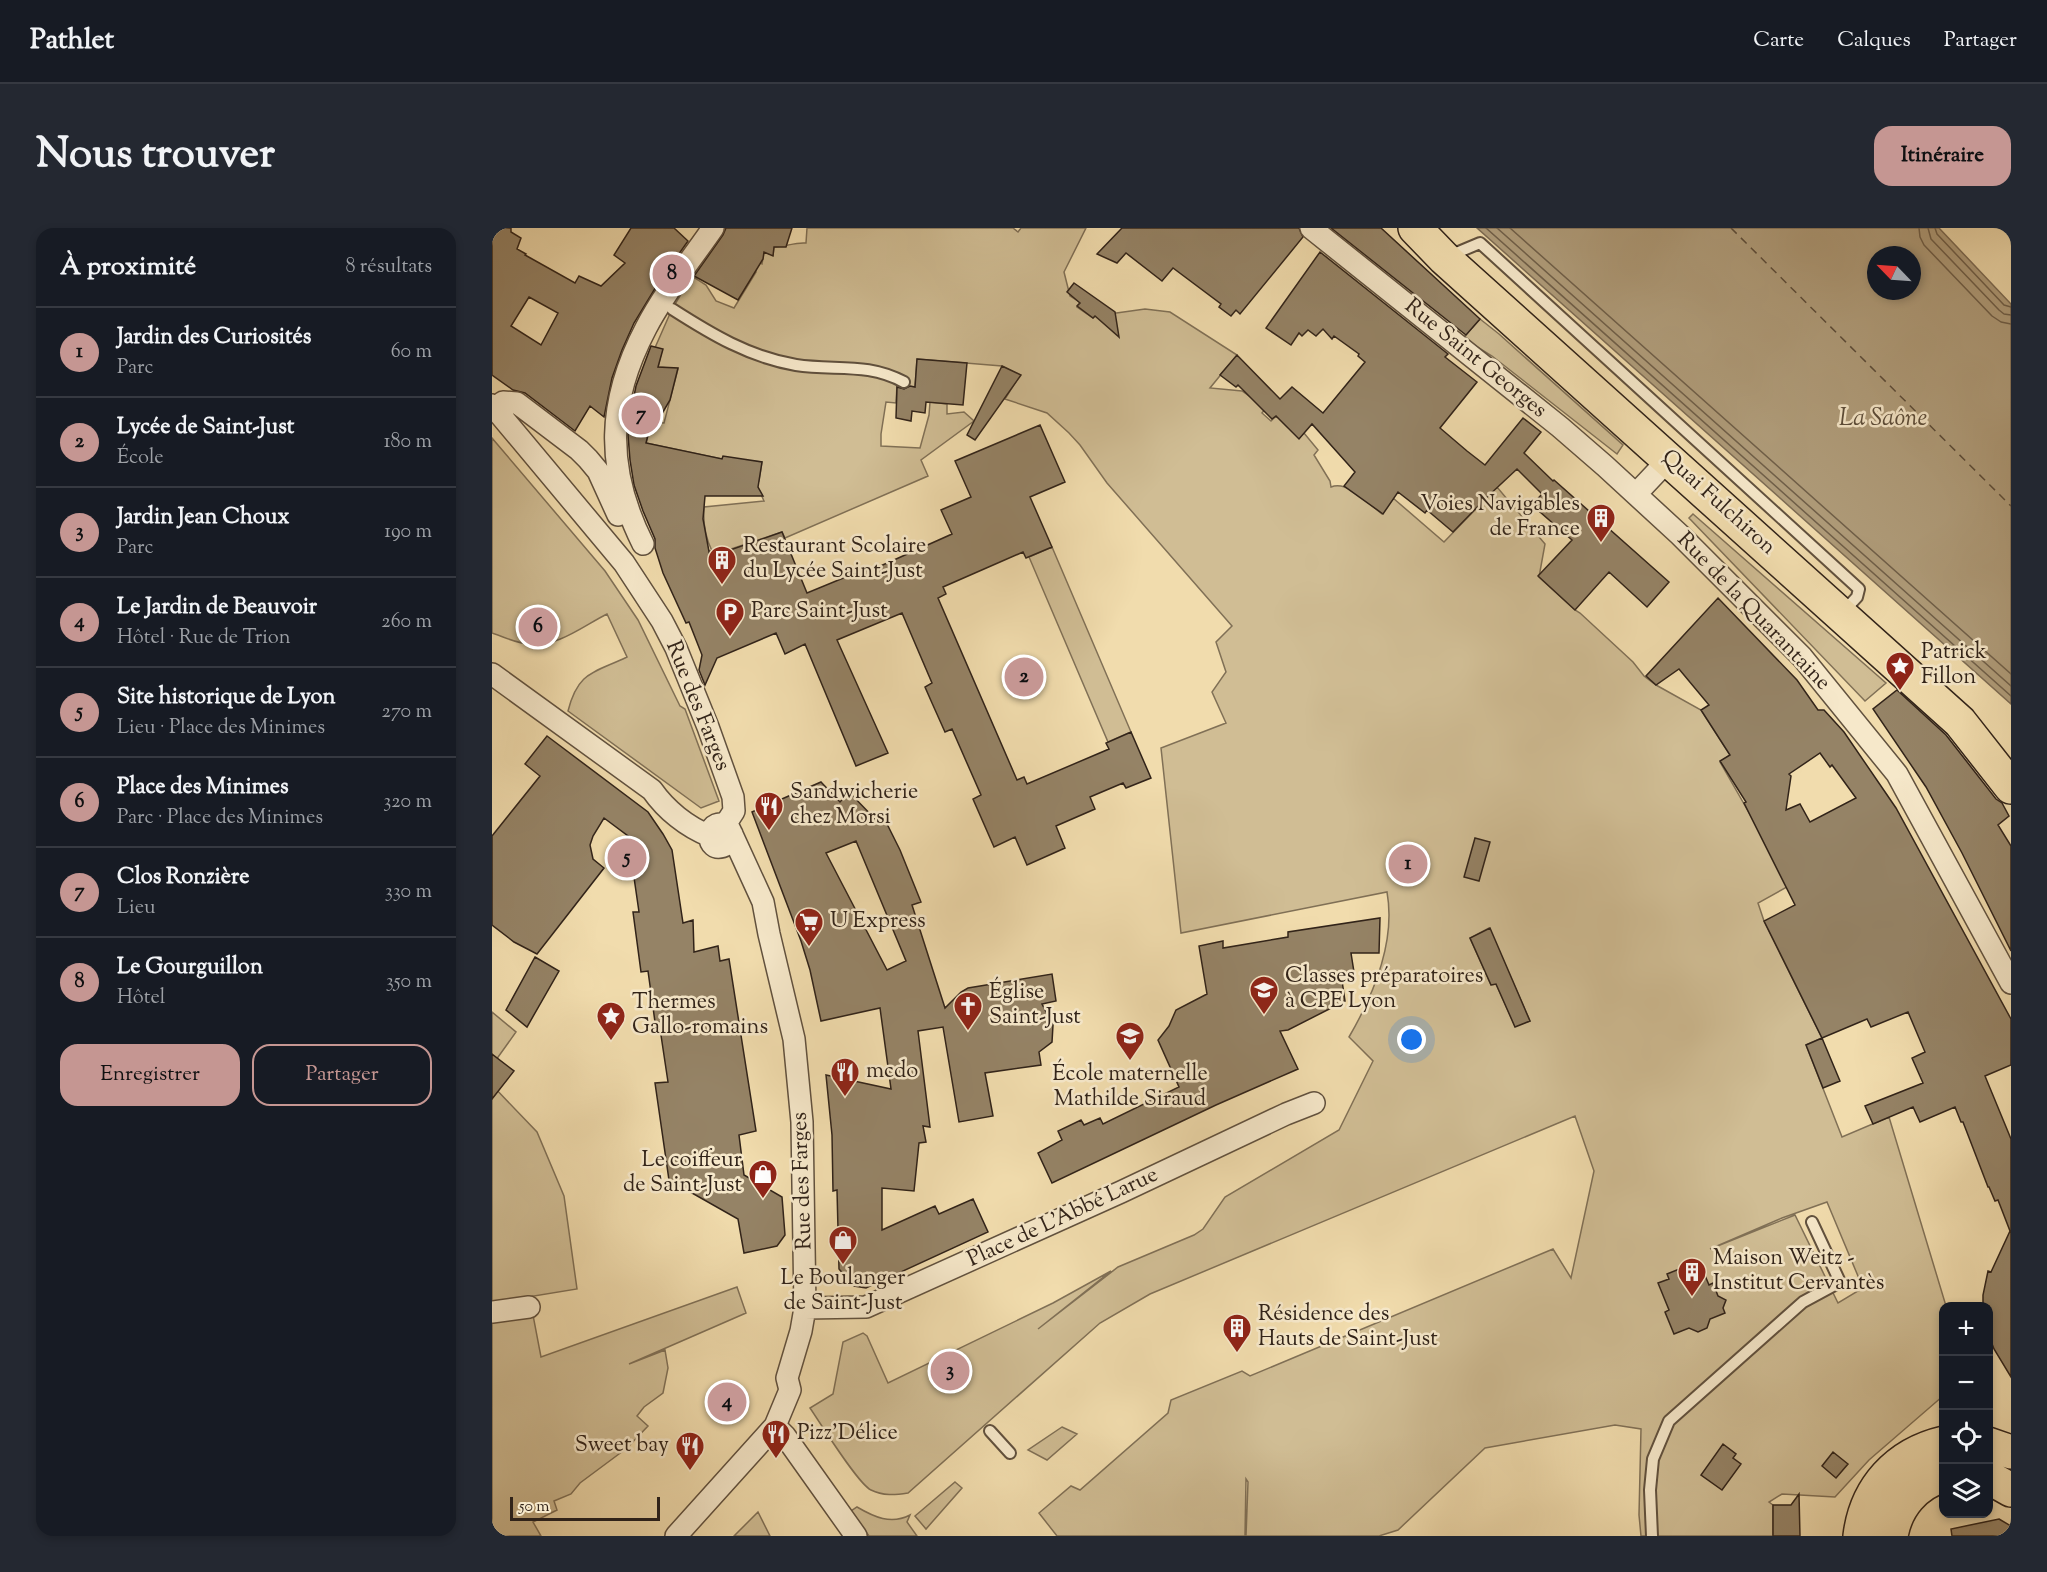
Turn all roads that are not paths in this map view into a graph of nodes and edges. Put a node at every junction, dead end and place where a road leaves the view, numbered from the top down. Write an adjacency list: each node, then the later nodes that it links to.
1 (713, 228): 7 (street)
2 (1311, 228): 9 (street, Rue Saint Georges)
3 (1416, 228): 4 (main road, Quai Fulchiron)
4 (1444, 258): 8 (main road, Quai Fulchiron); 10 (lane)
5 (672, 309): 6 (lane)
6 (904, 382)
7 (494, 407): 13 (street, Rue des Farges)
8 (1669, 459): 9 (street); 10 (main road, Quai Fulchiron)
9 (1636, 494): 14 (street, Rue de la Quarantaine)
10 (1846, 609): 12 (main road, Quai Fulchiron)
11 (492, 674): 13 (street)
12 (2011, 787)
13 (721, 833): 18 (street, Rue des Farges)
14 (2011, 983)
15 (1314, 1103): 18 (street, Place de L'Abbé Larue)
16 (1812, 1222): 31 (lane)
17 (529, 1307): 19 (street)
18 (805, 1308): 20 (street, Rue des Farges)
19 (492, 1312)
20 (775, 1426): 29 (street, Rue des Farges); 30 (street)
21 (990, 1431): 25 (lane)
22 (1939, 1445): 32 (main road)
23 (1993, 1445): 24 (main road)
24 (2011, 1452)
25 (1010, 1453)
26 (1939, 1477): 33 (main road)
27 (1993, 1479): 28 (main road)
28 (2011, 1490)
29 (676, 1536)
30 (856, 1536)
31 (1652, 1536)
32 (1860, 1536)
33 (1891, 1536)

